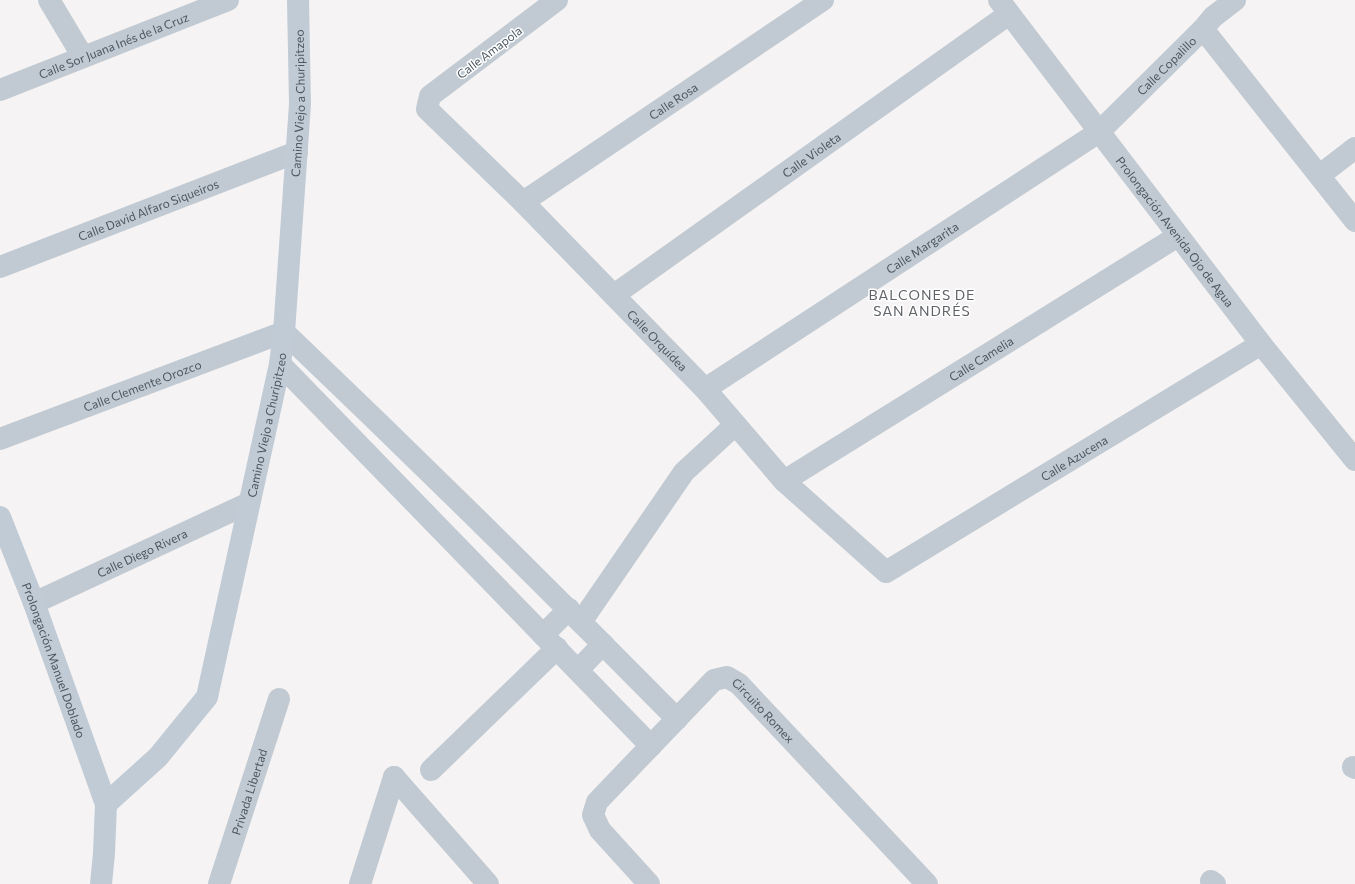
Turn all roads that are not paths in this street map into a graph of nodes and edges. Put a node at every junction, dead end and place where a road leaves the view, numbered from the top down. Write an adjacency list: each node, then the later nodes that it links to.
1 (49, 0): 9 (street)
2 (228, 0): 9 (street, Calle Sor Juana Inés de la Cruz)
3 (298, 0): 14 (street, Camino Viejo a Churipitzeo)
4 (558, 0): 11 (street, Calle Amapola)
5 (823, 0): 16 (street, Calle Rosa)
6 (1235, 0): 8 (street, Calle Copalillo)
7 (1004, 7): 12 (street, Prolongación Avenida Ojo de Agua); 20 (street, Calle Violeta)
8 (1203, 29): 12 (street, Calle Copalillo); 15 (street)
9 (83, 57): 10 (street, Calle Sor Juana Inés de la Cruz)
10 (0, 90)
11 (427, 109): 16 (street, Calle Orquídea)
12 (1098, 132): 18 (street, Prolongación Avenida Ojo de Agua); 24 (street, Calle Margarita)
13 (1355, 148): 15 (street)
14 (297, 152): 19 (street, Calle David Alfaro Siqueiros); 21 (street, Camino Viejo a Churipitzeo)
15 (1320, 175): 17 (street)
16 (523, 202): 20 (street, Calle Orquídea)
17 (1355, 221)
18 (1178, 236): 22 (street, Prolongación Avenida Ojo de Agua); 30 (street, Calle Camelia)
19 (0, 267)
20 (614, 295): 24 (street, Calle Orquídea)
21 (284, 332): 23 (street, Camino Viejo a Churipitzeo); 26 (street, Calle Clemente Orozco); 27 (street)
22 (1261, 344): 28 (street, Prolongación Avenida Ojo de Agua); 33 (street, Calle Azucena)
23 (280, 364): 29 (street); 31 (street, Camino Viejo a Churipitzeo)
24 (705, 389): 25 (street, Calle Orquídea)
25 (735, 425): 30 (street, Calle Orquídea); 35 (street)
26 (0, 439)
27 (412, 454): 29 (street); 35 (street)
28 (1355, 460)
29 (390, 477): 36 (street)
30 (784, 481): 33 (street, Calle Orquídea)
31 (249, 503): 34 (street, Calle Diego Rivera); 43 (street, Camino Viejo a Churipitzeo)
32 (0, 518): 34 (street, Prolongación Manuel Doblado)
33 (886, 572)
34 (34, 603): 43 (street, Prolongación Manuel Doblado)
35 (575, 616): 36 (street); 37 (street)
36 (550, 642): 38 (street); 42 (street)
37 (603, 644): 38 (street); 40 (street)
38 (578, 670): 41 (street)
39 (279, 699): 45 (street, Privada Libertad)
40 (677, 719): 41 (street, Circuito Romex); 49 (street, Circuito Romex)
41 (651, 746): 48 (street, Circuito Romex)
42 (431, 770)
43 (106, 804): 44 (street)
44 (101, 884)
45 (219, 884)
46 (360, 884): 47 (street)
47 (488, 884)
48 (649, 884)
49 (927, 884)

